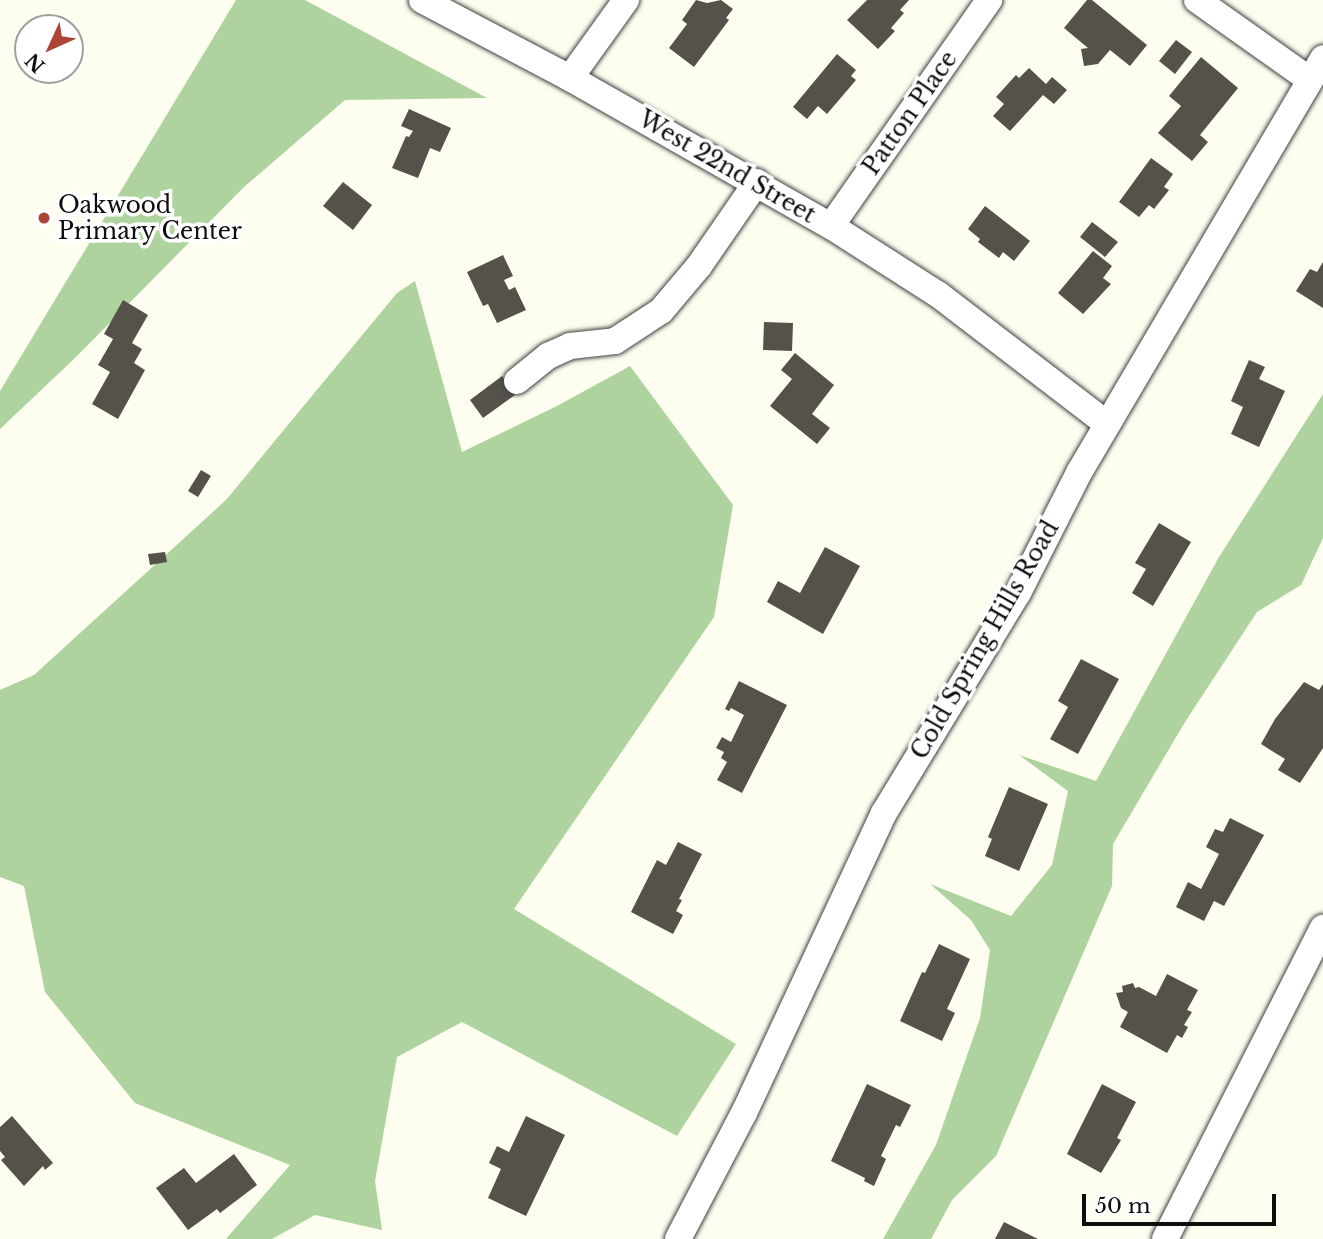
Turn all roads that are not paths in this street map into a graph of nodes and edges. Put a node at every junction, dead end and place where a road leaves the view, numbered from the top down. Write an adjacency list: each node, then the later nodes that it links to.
1 (422, 0): 6 (street, West 22nd Street)
2 (626, 0): 6 (street)
3 (989, 0): 8 (street, Patton Place)
4 (1197, 0): 5 (street)
5 (1317, 69): 10 (street, Cold Spring Hills Road)
6 (570, 78): 7 (street, West 22nd Street)
7 (757, 183): 8 (street, West 22nd Street); 9 (street)
8 (831, 226): 10 (street, West 22nd Street)
9 (517, 382)
10 (1107, 424): 12 (street, Cold Spring Hills Road)
11 (1323, 928): 13 (street)
12 (678, 1239)
13 (1165, 1239)

